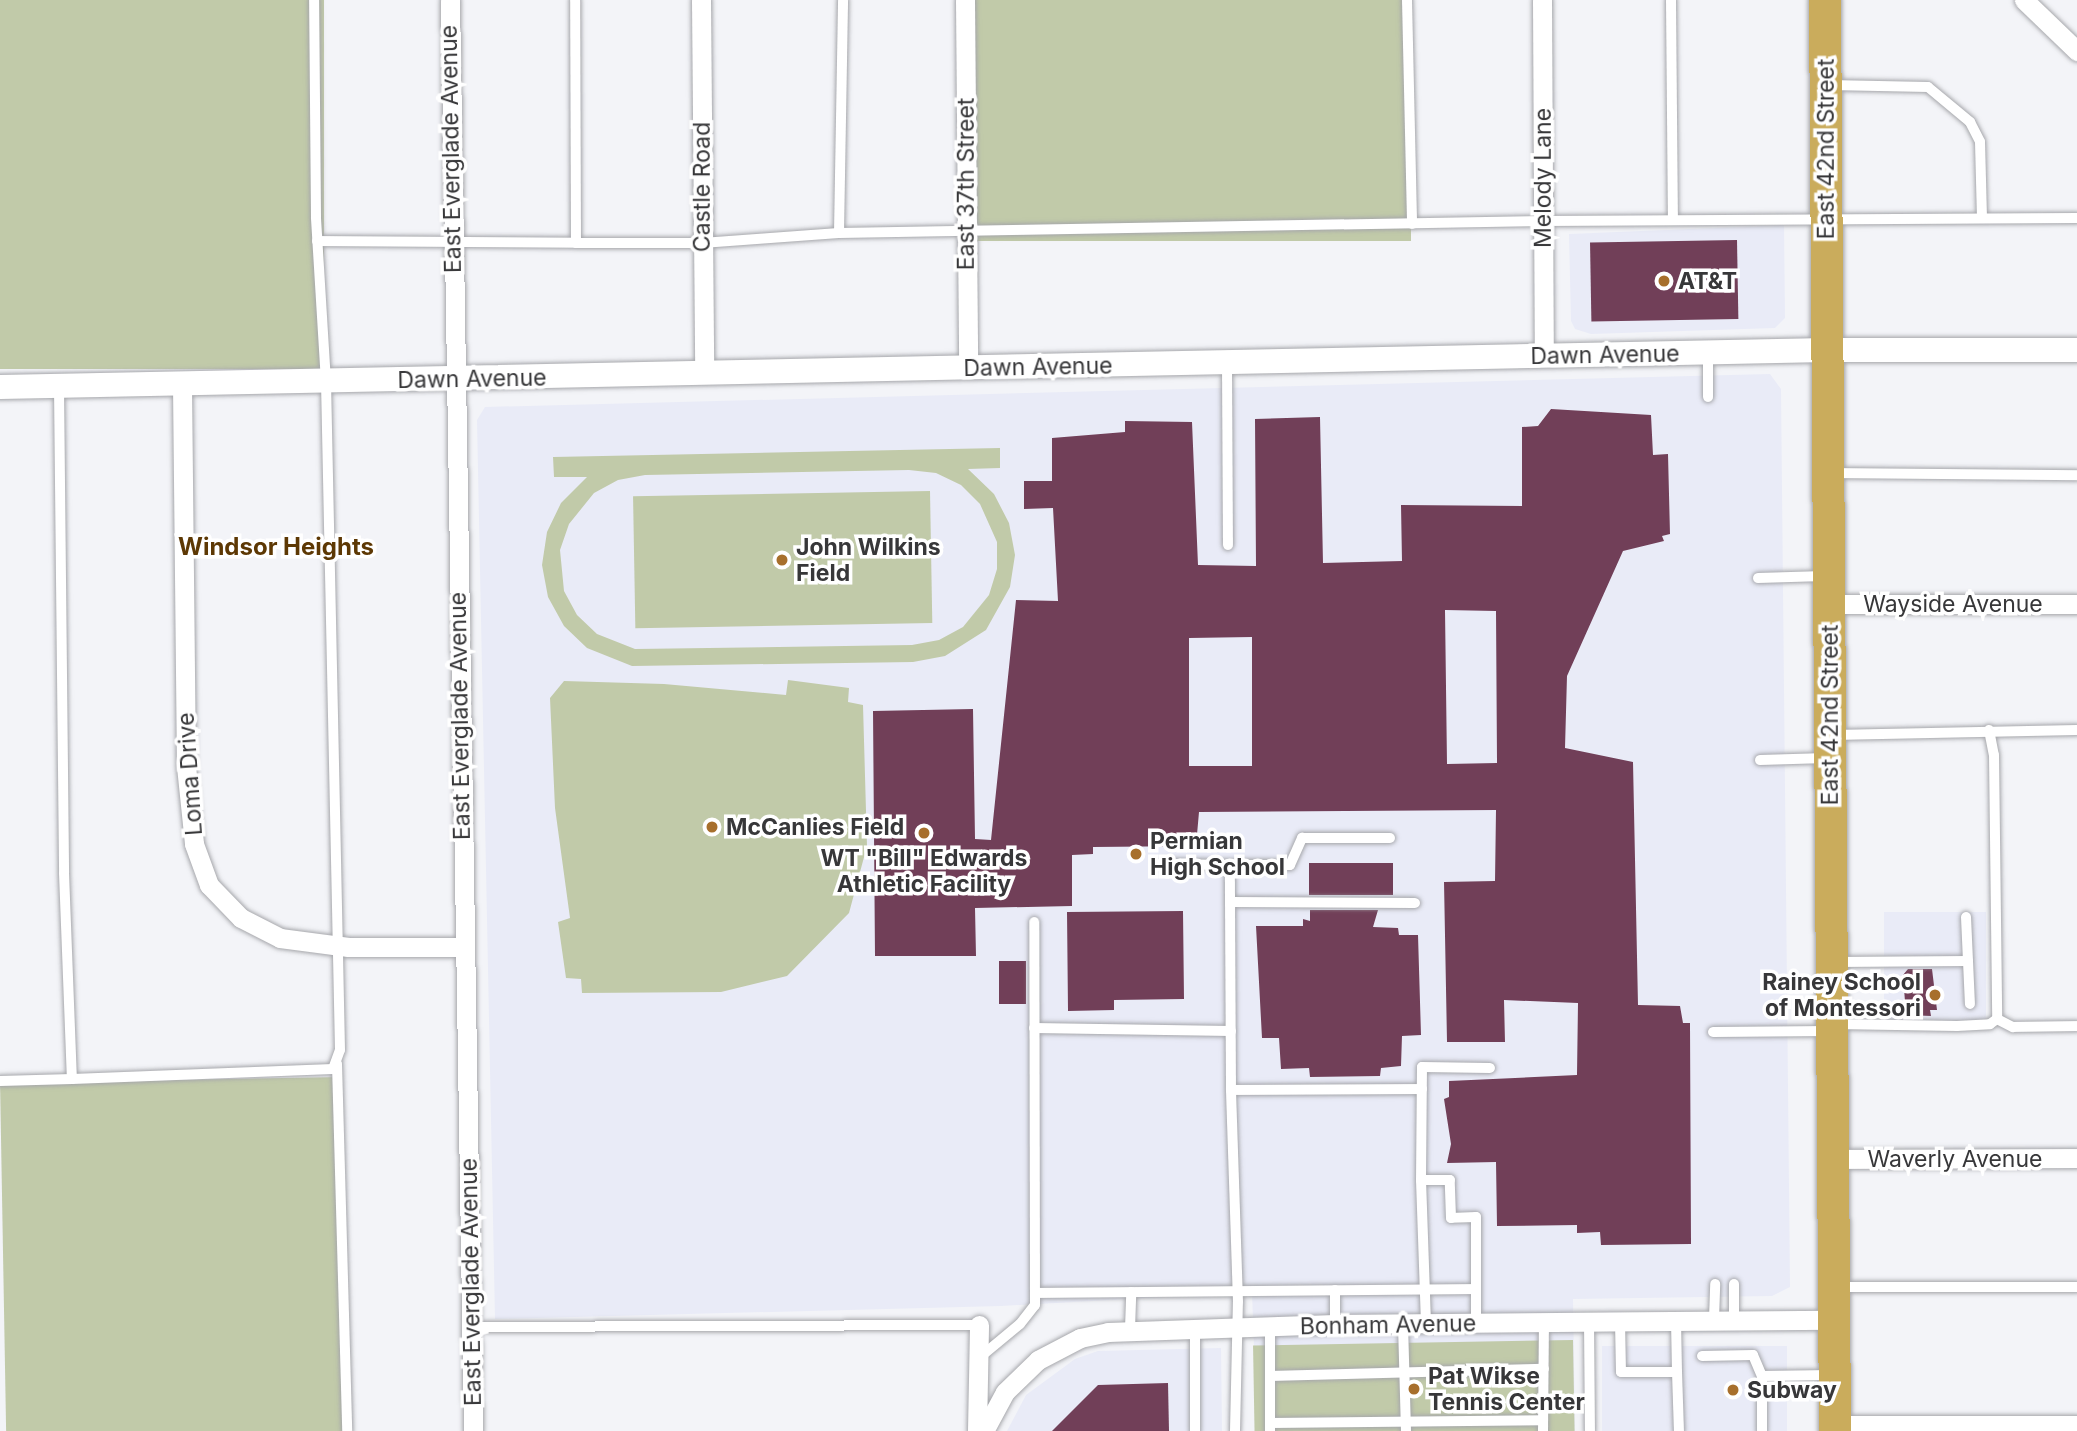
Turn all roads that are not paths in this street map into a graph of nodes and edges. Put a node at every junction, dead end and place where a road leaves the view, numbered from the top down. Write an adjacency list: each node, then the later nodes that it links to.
1 (314, 0): 22 (lane)
2 (450, 0): 25 (street, East Everglade Avenue)
3 (575, 0): 23 (lane)
4 (701, 0): 24 (street, Castle Road)
5 (843, 0): 20 (lane)
6 (965, 0): 21 (street, East 37th Street)
7 (1407, 0): 19 (lane)
8 (1542, 0): 18 (street, Melody Lane)
9 (1671, 0): 17 (lane)
10 (1825, 0): 13 (highway, East 42nd Street)
11 (2024, 0): 12 (street)
12 (2077, 51)
13 (1825, 85): 14 (highway, East 42nd Street); 15 (lane)
14 (1826, 217): 15 (lane); 17 (lane); 26 (highway, East 42nd Street)
15 (1982, 217): 16 (lane)
16 (2077, 218)
17 (1673, 219): 18 (lane)
18 (1543, 221): 19 (lane); 29 (street, Melody Lane)
19 (1412, 224): 21 (lane)
20 (839, 233): 21 (lane); 24 (lane)
21 (967, 233): 31 (street, East 37th Street)
22 (317, 241): 25 (lane); 34 (lane)
23 (576, 243): 24 (lane); 25 (lane)
24 (702, 243): 32 (street, Castle Road)
25 (452, 244): 33 (street, East Everglade Avenue)
26 (1827, 350): 27 (street, Dawn Avenue); 28 (street, Dawn Avenue); 39 (highway, East 42nd Street)
27 (2077, 350)
28 (1708, 352): 29 (street, Dawn Avenue); 38 (lane)
29 (1544, 356): 30 (street, Dawn Avenue)
30 (1227, 363): 31 (street, Dawn Avenue); 41 (lane)
31 (968, 368): 32 (street, Dawn Avenue)
32 (704, 374): 33 (street, Dawn Avenue)
33 (454, 379): 34 (street, Dawn Avenue); 57 (street, East Everglade Avenue)
34 (326, 382): 35 (street, Dawn Avenue); 56 (lane)
35 (182, 385): 36 (street, Dawn Avenue); 56 (street, Loma Drive)
36 (59, 386): 37 (street, Dawn Avenue); 69 (lane)
37 (0, 387)
38 (1709, 397)
39 (1828, 473): 40 (lane); 43 (highway, East 42nd Street)
40 (2077, 475)
41 (1227, 544)
42 (1758, 578): 43 (lane)
43 (1829, 590): 44 (street, Wayside Avenue); 47 (highway, East 42nd Street)
44 (2077, 604)
45 (1989, 730): 46 (lane); 47 (lane); 61 (lane)
46 (2077, 730)
47 (1830, 746): 48 (lane); 59 (highway, East 42nd Street)
48 (1760, 760)
49 (1390, 838): 51 (lane)
50 (1160, 864): 51 (lane)
51 (1230, 865): 52 (lane)
52 (1230, 902): 53 (lane); 65 (lane)
53 (1415, 903)
54 (1966, 917): 58 (lane)
55 (1034, 922): 64 (lane)
56 (338, 946): 57 (street, Loma Drive); 67 (lane)
57 (464, 947): 98 (street, East Everglade Avenue)
58 (1968, 961): 59 (lane); 60 (lane)
59 (1832, 962): 63 (highway, East 42nd Street)
60 (1970, 1004)
61 (1997, 1019): 62 (lane); 63 (lane)
62 (2077, 1026)
63 (1832, 1027): 66 (lane); 74 (highway, East 42nd Street)
64 (1034, 1028): 65 (lane); 84 (lane)
65 (1231, 1031): 72 (lane)
66 (1713, 1032)
67 (337, 1064): 69 (lane); 116 (lane)
68 (1490, 1068): 71 (lane)
69 (72, 1079): 70 (lane)
70 (0, 1081)
71 (1422, 1089): 72 (lane); 75 (lane)
72 (1231, 1090): 83 (lane)
73 (2077, 1158): 74 (street, Waverly Avenue)
74 (1833, 1160): 78 (highway, East 42nd Street)
75 (1421, 1180): 80 (lane); 82 (lane)
76 (1715, 1284): 86 (lane)
77 (1734, 1284): 88 (lane)
78 (1834, 1287): 79 (lane); 89 (highway, East 42nd Street)
79 (2077, 1287)
80 (1476, 1289): 82 (lane); 96 (lane)
81 (1335, 1290): 82 (lane); 83 (lane); 93 (lane)
82 (1426, 1290): 95 (lane)
83 (1238, 1292): 85 (lane); 101 (lane)
84 (1035, 1293): 85 (lane); 104 (lane)
85 (1131, 1293): 102 (lane)
86 (1714, 1319): 87 (street, Bonham Avenue); 88 (street, Bonham Avenue)
87 (1676, 1320): 91 (street, Bonham Avenue); 106 (lane)
88 (1734, 1320): 89 (street, Bonham Avenue)
89 (1835, 1320): 107 (highway, East 42nd Street)
90 (1589, 1321): 91 (street, Bonham Avenue); 92 (street, Bonham Avenue); 123 (lane)
91 (1620, 1321): 106 (lane)
92 (1544, 1323): 96 (street, Bonham Avenue); 105 (lane)
93 (1335, 1324): 94 (street, Bonham Avenue); 99 (street, Bonham Avenue)
94 (1404, 1324): 95 (street, Bonham Avenue); 109 (lane)
95 (1426, 1324): 96 (street, Bonham Avenue)
96 (1476, 1324)
97 (979, 1325): 98 (lane); 104 (street)
98 (471, 1326): 117 (street, East Everglade Avenue)
99 (1270, 1327): 101 (street, Bonham Avenue); 108 (lane)
100 (1195, 1328): 101 (street, Bonham Avenue); 102 (street, Bonham Avenue); 120 (lane)
101 (1236, 1328): 121 (lane)
102 (1130, 1329): 119 (street, Bonham Avenue)
103 (1702, 1356): 110 (lane)
104 (978, 1358): 118 (street)
105 (1544, 1369): 109 (lane); 111 (lane)
106 (1677, 1372): 124 (lane)
107 (1835, 1375): 110 (lane); 115 (highway, East 42nd Street)
108 (1270, 1376): 109 (lane); 113 (lane)
109 (1405, 1376): 114 (lane)
110 (1762, 1376): 125 (lane)
111 (1543, 1420): 114 (lane); 122 (lane)
112 (2077, 1425): 115 (street)
113 (1270, 1427): 114 (lane)
114 (1406, 1427)
115 (1835, 1428)
116 (347, 1431)
117 (474, 1431)
118 (978, 1431)
119 (984, 1431)
120 (1195, 1431)
121 (1235, 1431)
122 (1544, 1431)
123 (1590, 1431)
124 (1679, 1431)
125 (1762, 1431)

